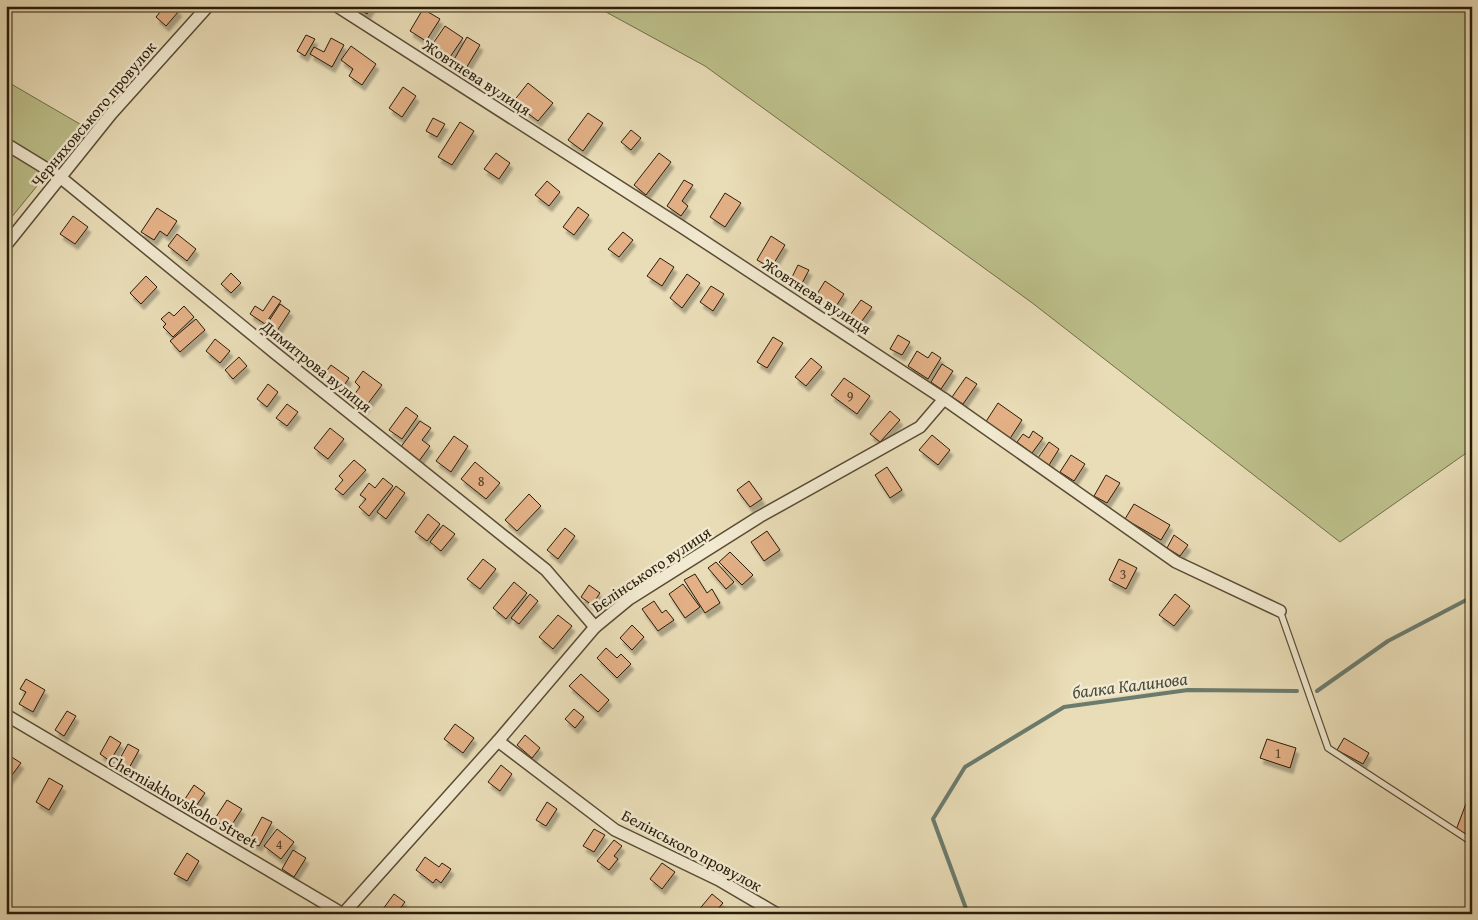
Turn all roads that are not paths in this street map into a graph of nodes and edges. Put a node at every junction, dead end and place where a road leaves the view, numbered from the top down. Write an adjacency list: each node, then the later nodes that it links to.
1 (208, 6): 4 (street, Черняховського провулок)
2 (336, 6): 6 (street, Жовтнева вулиця)
3 (6, 144): 4 (street, Димитрова вулиця)
4 (60, 177): 5 (street, Черняховського провулок); 8 (street, Димитрова вулиця)
5 (6, 245)
6 (944, 399): 7 (street, Жовтнева вулиця); 8 (street, Бєлінського вулиця)
7 (1280, 611): 11 (lane)
8 (595, 627): 10 (street, Бєлінського вулиця)
9 (6, 716): 12 (street, Cherniakhovskoho Street)
10 (498, 741): 12 (street, Бєлінського вулиця); 13 (street, Белінського провулок)
11 (1472, 842)
12 (344, 914)
13 (777, 914)

